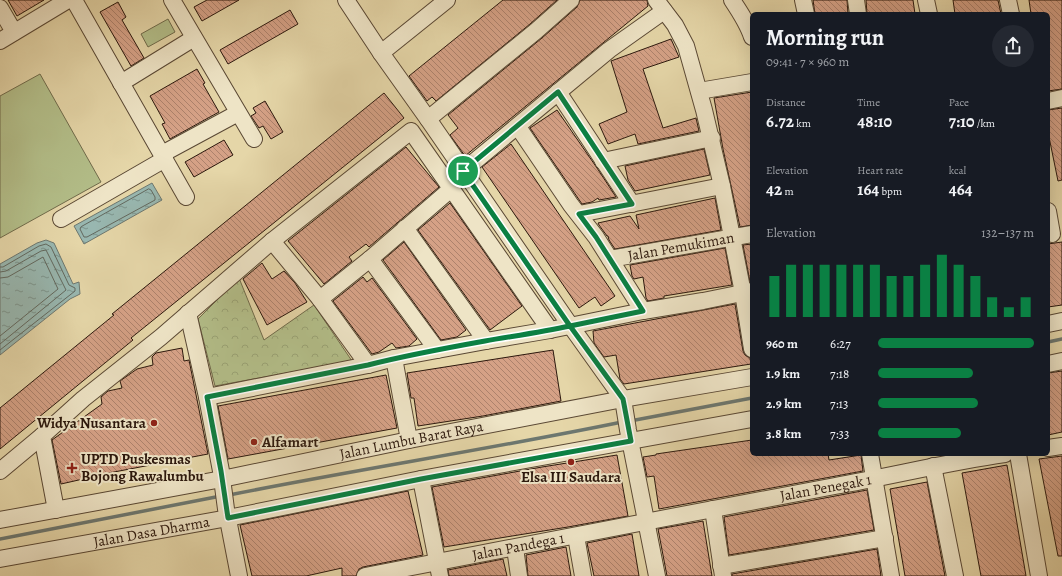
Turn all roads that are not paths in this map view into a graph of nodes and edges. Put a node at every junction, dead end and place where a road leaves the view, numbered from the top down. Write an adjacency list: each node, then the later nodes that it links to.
1 (68, 0): 17 (street)
2 (74, 0): 21 (street)
3 (172, 0): 18 (street)
4 (346, 0): 20 (street)
5 (570, 0): 28 (street)
6 (732, 0): 16 (street)
7 (856, 0): 13 (street)
8 (926, 0): 14 (street)
9 (1008, 0): 15 (street)
10 (440, 2): 20 (street)
11 (660, 6): 23 (street); 24 (street)
12 (0, 8): 17 (street)
13 (858, 12)
14 (929, 12)
15 (1011, 12)
16 (750, 29)
17 (14, 32): 19 (street)
18 (194, 38): 21 (street); 27 (street)
19 (0, 41)
20 (381, 54): 28 (street)
21 (121, 82): 32 (street)
22 (750, 82): 23 (street)
23 (699, 91): 30 (street)
24 (558, 92): 29 (street); 33 (street)
25 (1062, 98): 26 (street)
26 (1050, 101)
27 (238, 112): 31 (street); 32 (street)
28 (428, 119): 34 (street)
29 (518, 127): 34 (street); 39 (street)
30 (712, 138): 33 (street); 35 (street)
31 (254, 139)
32 (163, 157): 37 (street); 40 (street)
33 (603, 161): 38 (street)
34 (463, 171): 56 (street)
35 (722, 186): 38 (street); 45 (street)
36 (451, 189): 42 (street); 46 (street); 57 (street)
37 (186, 197)
38 (632, 204): 39 (street)
39 (579, 214): 48 (street)
40 (61, 219)
41 (1050, 219): 44 (street)
42 (405, 228): 47 (street); 58 (street)
43 (750, 234): 45 (street, Jalan Pemukiman)
44 (1054, 234)
45 (731, 237): 48 (street, Jalan Pemukiman); 49 (street)
46 (272, 242): 50 (street); 52 (street)
47 (370, 259): 50 (street); 59 (street)
48 (610, 259): 51 (street)
49 (748, 292): 51 (street); 53 (street)
50 (320, 299): 63 (street)
51 (643, 311): 56 (street)
52 (188, 313): 65 (street); 68 (street)
53 (750, 320)
54 (1062, 321): 55 (street)
55 (1050, 324)
56 (570, 326): 57 (street); 66 (street)
57 (550, 330): 58 (street)
58 (486, 341): 59 (street)
59 (437, 350): 60 (street)
60 (394, 358): 63 (street); 70 (street)
61 (1062, 361): 62 (street)
62 (1050, 364)
63 (368, 365): 65 (street)
64 (750, 377): 66 (street, Jalan Lumbu Barat Raya)
65 (207, 397): 80 (street)
66 (624, 405): 69 (street); 70 (street, Jalan Lumbu Barat Raya)
67 (750, 419): 69 (street, Jalan Dasa Dharma)
68 (42, 436): 77 (street); 82 (street)
69 (629, 436): 78 (street, Jalan Dasa Dharma); 85 (street)
70 (409, 440): 80 (street, Jalan Lumbu Barat Raya)
71 (1062, 446): 72 (street)
72 (1050, 448)
73 (870, 456): 79 (street)
74 (993, 456): 76 (street, Jalan Penegak 1)
75 (1018, 456): 99 (street)
76 (933, 466): 79 (street, Jalan Penegak 1); 98 (street)
77 (0, 471)
78 (421, 479): 83 (street, Jalan Dasa Dharma); 90 (street)
79 (874, 479): 81 (street, Jalan Penegak 1); 87 (street)
80 (222, 484): 82 (street, Jalan Lumbu Barat Raya); 83 (street)
81 (713, 509): 85 (street, Jalan Penegak 1); 91 (street)
82 (56, 510): 84 (street, Jalan Lumbu Barat Raya)
83 (227, 514): 89 (street, Jalan Dasa Dharma); 92 (street)
84 (0, 520)
85 (647, 522): 86 (street, Jalan Pandega 1); 96 (street)
86 (576, 536): 88 (street, Jalan Pandega 1); 95 (street)
87 (885, 538): 91 (street); 97 (street)
88 (515, 548): 90 (street, Jalan Pandega 1); 94 (street)
89 (0, 559)
90 (439, 569): 93 (street, Jalan Pandega 1)
91 (722, 571)
92 (239, 576)
93 (365, 576)
94 (519, 576)
95 (583, 576)
96 (657, 576)
97 (891, 576)
98 (955, 576)
99 (1039, 576)

